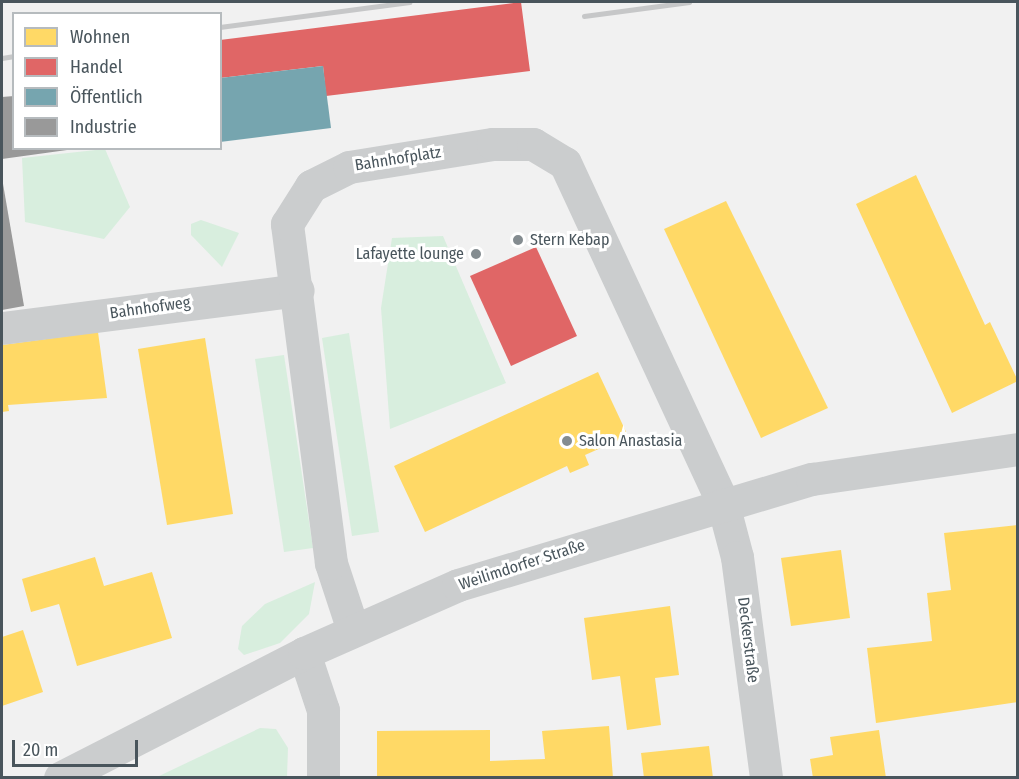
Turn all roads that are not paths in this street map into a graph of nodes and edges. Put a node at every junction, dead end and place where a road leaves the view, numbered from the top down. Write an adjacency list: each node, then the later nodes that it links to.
1 (298, 290): 2 (street, Bahnhofweg); 4 (street, Bahnhofplatz); 5 (street, Bahnhofplatz)
2 (2, 328)
3 (1017, 449): 4 (street, Weilimdorfer Straße)
4 (723, 504): 5 (street, Weilimdorfer Straße); 9 (street, Deckerstraße)
5 (352, 630): 6 (street, Weilimdorfer Straße)
6 (303, 653): 7 (street, Weilimdorfer Straße); 8 (street)
7 (60, 777)
8 (323, 777)
9 (766, 777)

